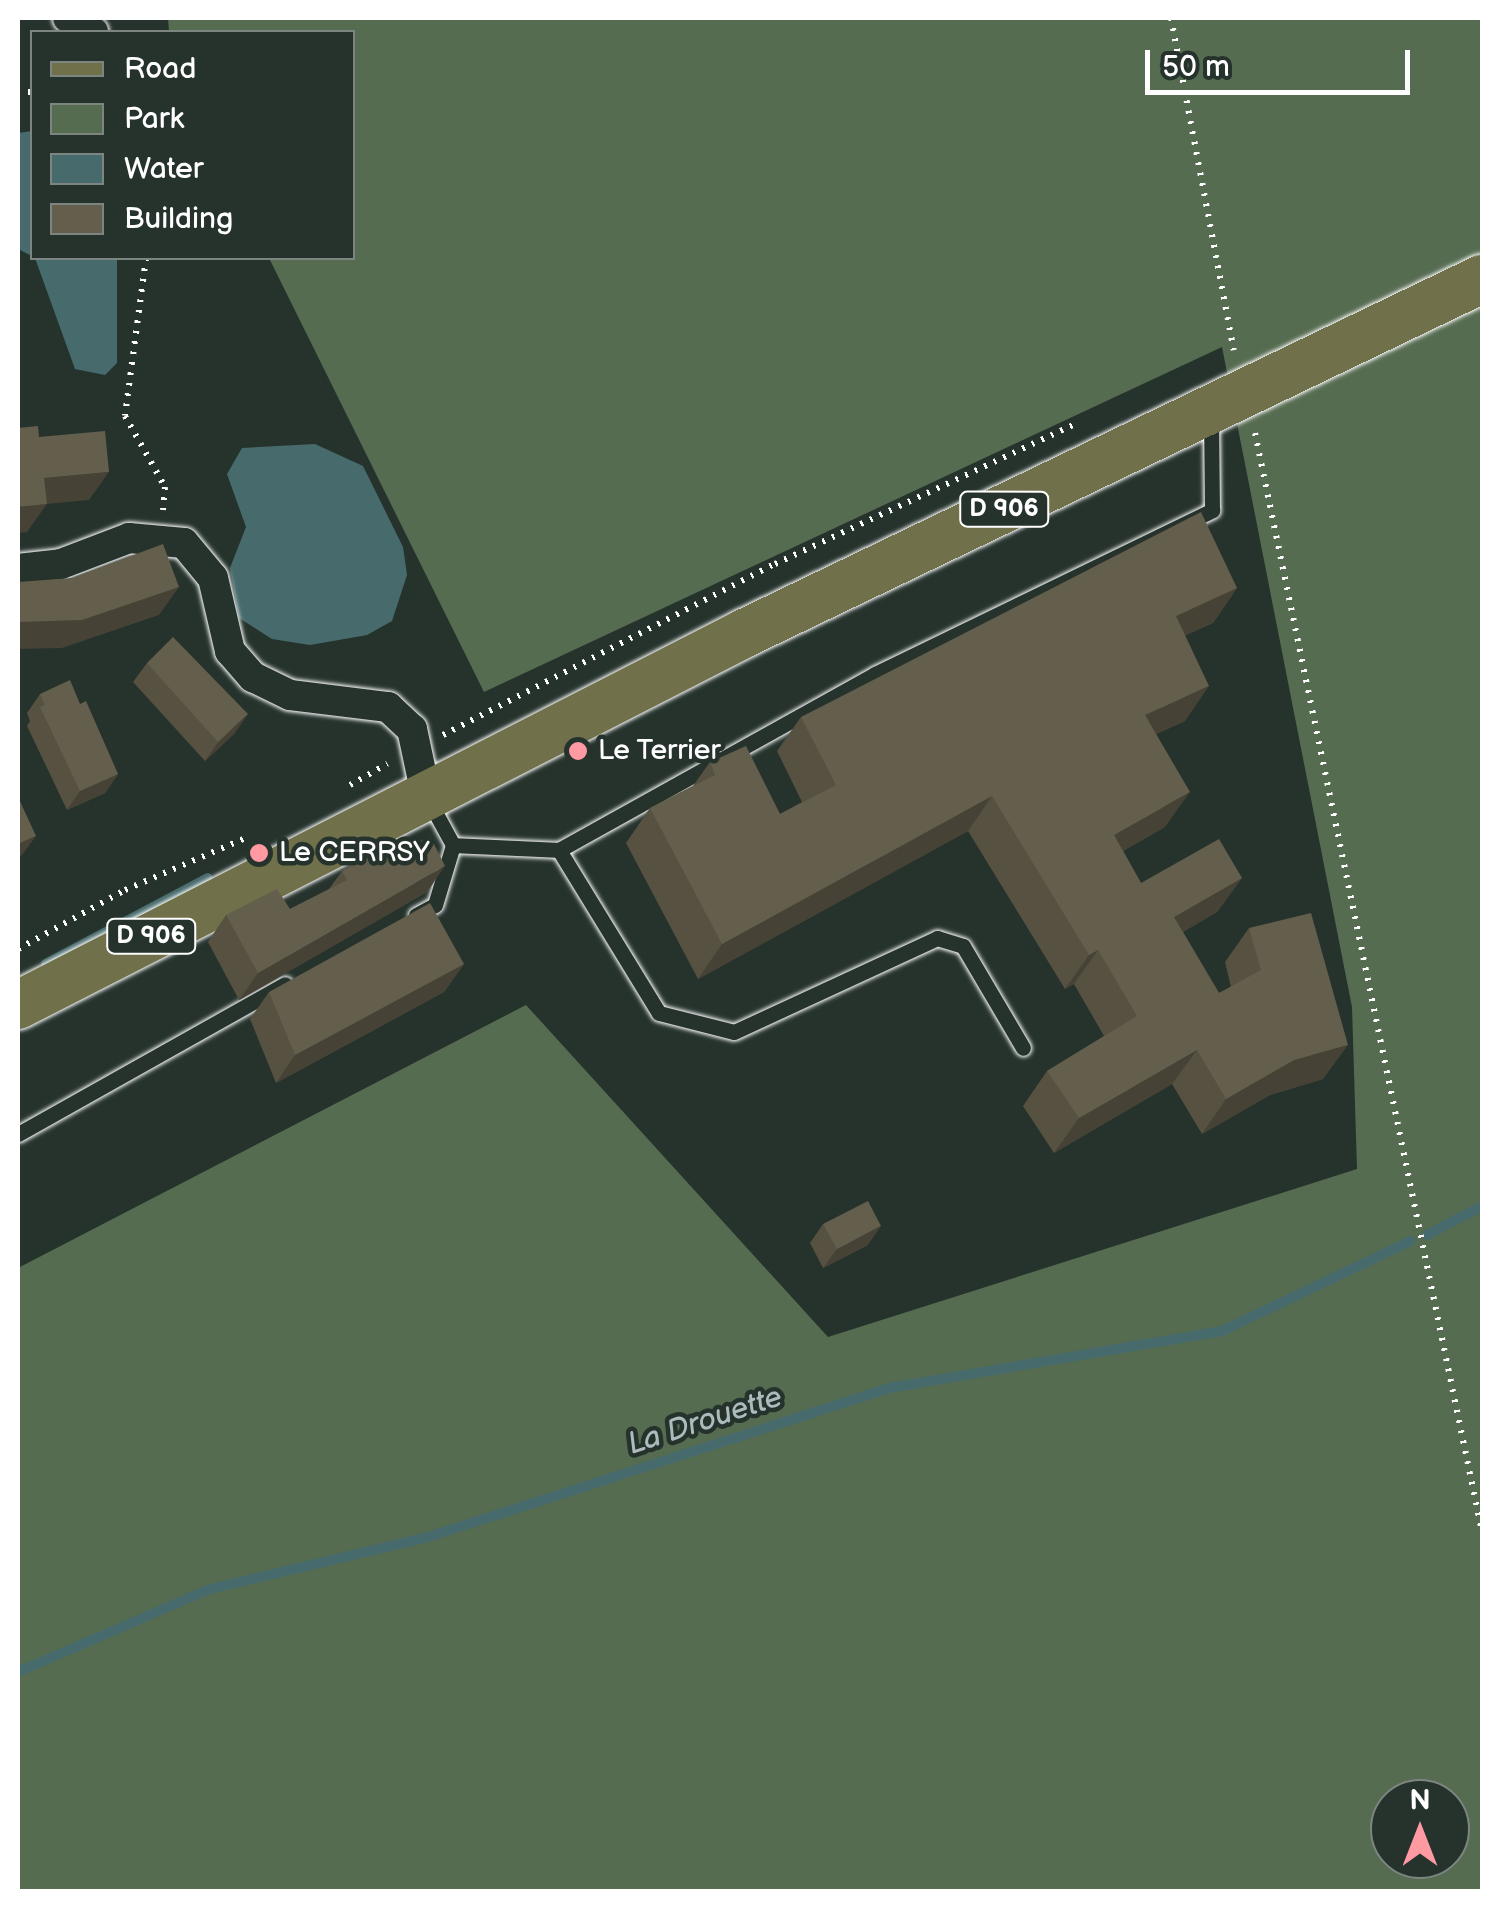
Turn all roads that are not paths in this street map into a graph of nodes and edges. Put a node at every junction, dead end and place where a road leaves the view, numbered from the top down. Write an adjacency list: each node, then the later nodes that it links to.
1 (1482, 279): 2 (main road, D 906)
2 (1211, 409): 4 (main road, D 906); 6 (lane)
3 (18, 569): 4 (street)
4 (426, 795): 5 (lane); 9 (main road, D 906)
5 (453, 845): 6 (lane); 7 (lane)
6 (559, 850): 10 (lane)
7 (402, 922)
8 (302, 975): 11 (lane)
9 (18, 1005)
10 (1023, 1048)
11 (18, 1134)

